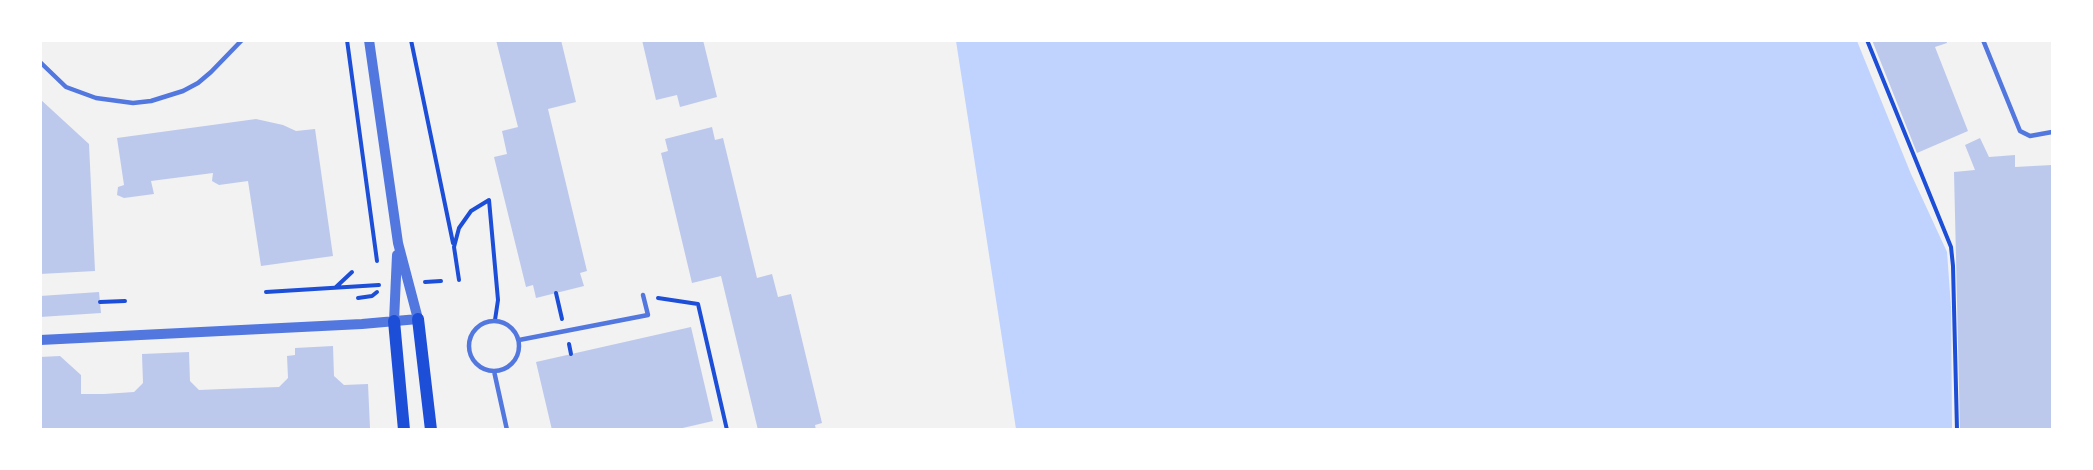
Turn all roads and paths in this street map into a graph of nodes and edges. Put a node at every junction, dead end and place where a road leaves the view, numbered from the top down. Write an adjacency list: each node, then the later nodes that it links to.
1 (242, 40): 7 (lane)
2 (347, 40): 11 (path)
3 (369, 40): 9 (street)
4 (411, 40): 10 (path)
5 (1867, 40): 31 (path)
6 (1983, 40): 8 (lane)
7 (40, 62)
8 (2052, 132)
9 (398, 243): 20 (street); 22 (street)
10 (454, 247): 13 (path); 21 (path)
11 (379, 270)
12 (352, 272): 15 (path)
13 (459, 280)
14 (380, 281): 17 (path)
15 (266, 292)
16 (643, 295): 24 (lane); 30 (path)
17 (358, 298)
18 (125, 301): 19 (path)
19 (100, 302)
20 (418, 319): 22 (street); 27 (main road)
21 (495, 320): 24 (lane); 25 (lane)
22 (394, 321): 23 (street); 26 (main road)
23 (40, 340)
24 (519, 340): 25 (lane)
25 (494, 371): 28 (lane)
26 (404, 429)
27 (431, 429)
28 (507, 429)
29 (722, 429): 30 (path)
30 (727, 429)
31 (1957, 429)

